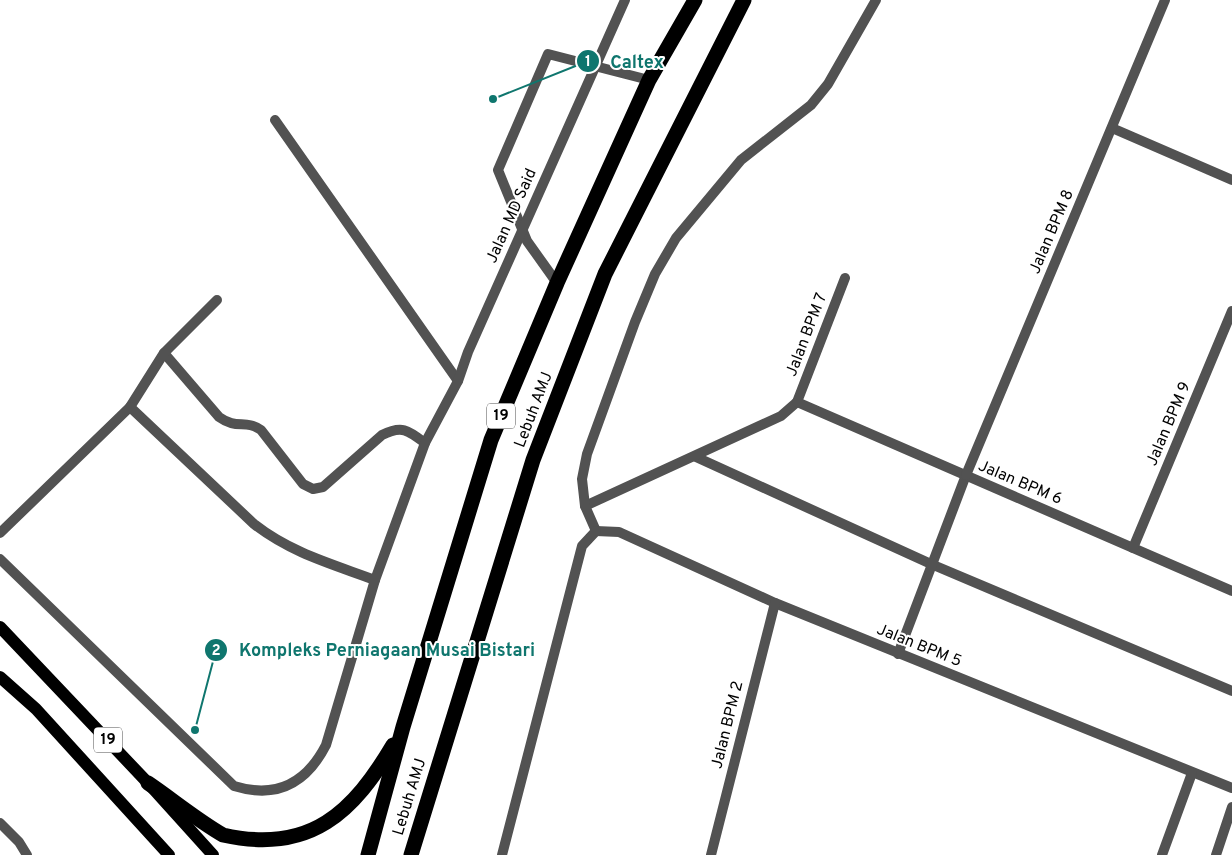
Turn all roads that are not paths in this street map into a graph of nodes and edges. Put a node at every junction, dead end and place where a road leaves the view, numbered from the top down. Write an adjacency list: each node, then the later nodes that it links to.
1 (626, 0): 6 (street, Jalan MD Said)
2 (695, 0): 7 (highway, Lebuh AMJ / 19)
3 (744, 0): 46 (highway, Lebuh AMJ)
4 (876, 0): 23 (street)
5 (1165, 0): 9 (street, Jalan BPM 8)
6 (594, 66): 7 (street); 11 (street, Jalan MD Said); 11 (street)
7 (649, 80): 13 (highway, Lebuh AMJ / 19)
8 (275, 120): 17 (street)
9 (1112, 128): 10 (street); 22 (street, Jalan BPM 8)
10 (1232, 180)
11 (522, 229): 13 (street); 17 (street, Jalan MD Said)
12 (845, 278): 18 (street, Jalan BPM 7)
13 (557, 283): 36 (highway, Lebuh AMJ / 19)
14 (217, 300): 16 (street)
15 (1232, 311): 26 (street, Jalan BPM 9)
16 (164, 353): 19 (street); 20 (street)
17 (458, 381): 20 (street, Jalan MD Said)
18 (797, 402): 21 (street); 22 (street, Jalan BPM 6)
19 (130, 407): 25 (street); 29 (street)
20 (424, 443): 29 (street, Jalan MD Said)
21 (696, 457): 23 (street); 28 (street)
22 (966, 476): 26 (street, Jalan BPM 6); 28 (street, Jalan BPM 8)
23 (585, 506): 24 (street)
24 (596, 531): 31 (street, Jalan BPM 5); 47 (street)
25 (0, 533)
26 (1133, 548): 30 (street, Jalan BPM 6)
27 (0, 559): 29 (street, Jalan MD Said)
28 (931, 564): 33 (street, Jalan BPM 8); 35 (street)
29 (375, 580)
30 (1232, 591)
31 (775, 603): 33 (street, Jalan BPM 5); 48 (street, Jalan BPM 2)
32 (0, 627): 38 (main road, 19)
33 (898, 654): 37 (street, Jalan BPM 5)
34 (0, 677): 43 (main road, 19)
35 (1232, 690)
36 (403, 727): 38 (highway); 45 (highway, Lebuh AMJ / 19)
37 (1192, 773): 39 (street, Jalan BPM 5); 49 (street)
38 (148, 783): 44 (main road, 19)
39 (1232, 788)
40 (1232, 808): 50 (street)
41 (0, 823): 42 (street)
42 (27, 855)
43 (169, 855)
44 (213, 855)
45 (368, 855)
46 (411, 855)
47 (502, 855)
48 (711, 855)
49 (1162, 855)
50 (1216, 855)

